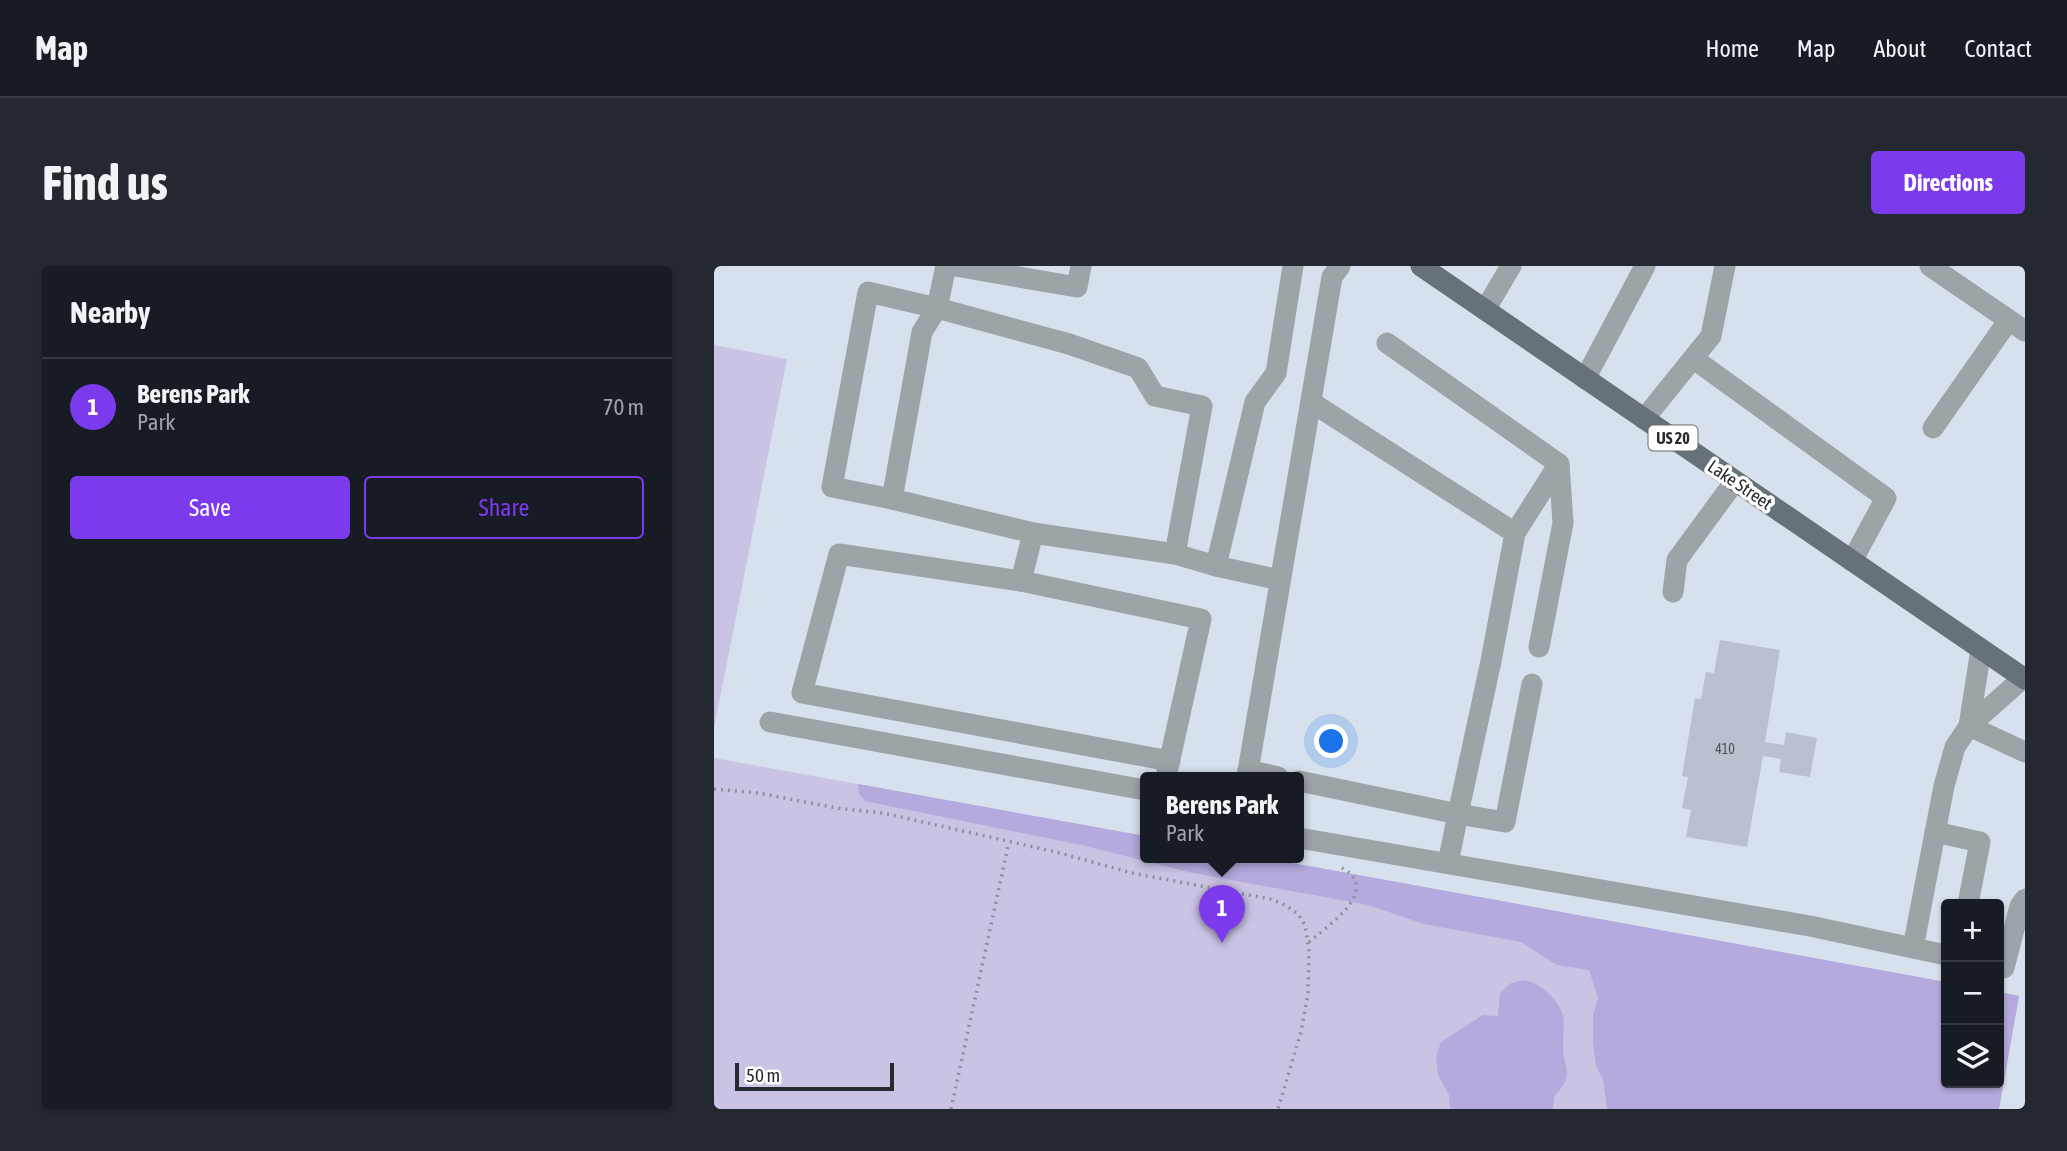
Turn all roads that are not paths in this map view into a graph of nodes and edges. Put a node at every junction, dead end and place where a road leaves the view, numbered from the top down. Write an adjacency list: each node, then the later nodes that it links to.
1 (946, 266): 13 (lane)
2 (956, 266): 10 (lane)
3 (1082, 266): 12 (lane)
4 (1293, 266): 29 (lane)
5 (1340, 266): 19 (lane)
6 (1511, 266): 14 (lane)
7 (1645, 266): 18 (lane)
8 (1725, 266): 17 (lane)
9 (1930, 266): 15 (lane)
10 (984, 269): 12 (lane)
11 (1433, 270): 14 (main road, Lake Street / US 20)
12 (1029, 273)
13 (937, 308): 24 (lane); 24 (lane); 27 (lane)
14 (1485, 310): 18 (main road, Lake Street / US 20)
15 (2017, 326): 21 (lane)
16 (1387, 343): 22 (lane)
17 (1694, 359): 20 (lane); 28 (lane)
18 (1585, 379): 20 (main road, Lake Street / US 20)
19 (1311, 402): 26 (lane); 30 (lane)
20 (1644, 419): 23 (main road, Lake Street / US 20)
21 (1933, 428)
22 (1559, 464): 26 (lane); 33 (lane)
23 (1735, 481): 28 (main road, Lake Street / US 20); 32 (lane)
24 (891, 499): 25 (lane)
25 (1033, 533): 27 (lane); 31 (lane)
26 (1515, 533): 44 (lane)
27 (1175, 554): 29 (lane)
28 (1852, 561): 34 (main road, Lake Street / US 20)
29 (1216, 566): 30 (lane)
30 (1280, 580): 41 (lane)
31 (1021, 581): 40 (lane); 40 (lane)
32 (1673, 592)
33 (1539, 648)
34 (1981, 649): 35 (main road, Lake Street / US 20); 38 (lane)
35 (2024, 679): 38 (lane)
36 (1532, 684): 44 (lane)
37 (770, 722): 43 (lane)
38 (1969, 726): 39 (lane); 45 (lane)
39 (2025, 752)
40 (1168, 769)
41 (1247, 772)
42 (1304, 782): 44 (lane)
43 (1140, 789)
44 (1458, 814): 47 (lane)
45 (1935, 832): 48 (lane); 50 (lane)
46 (1304, 839): 47 (lane)
47 (1448, 863): 50 (lane)
48 (1969, 899)
49 (2025, 899): 52 (lane)
50 (1913, 948): 51 (lane)
51 (1941, 954)
52 (2009, 969)

